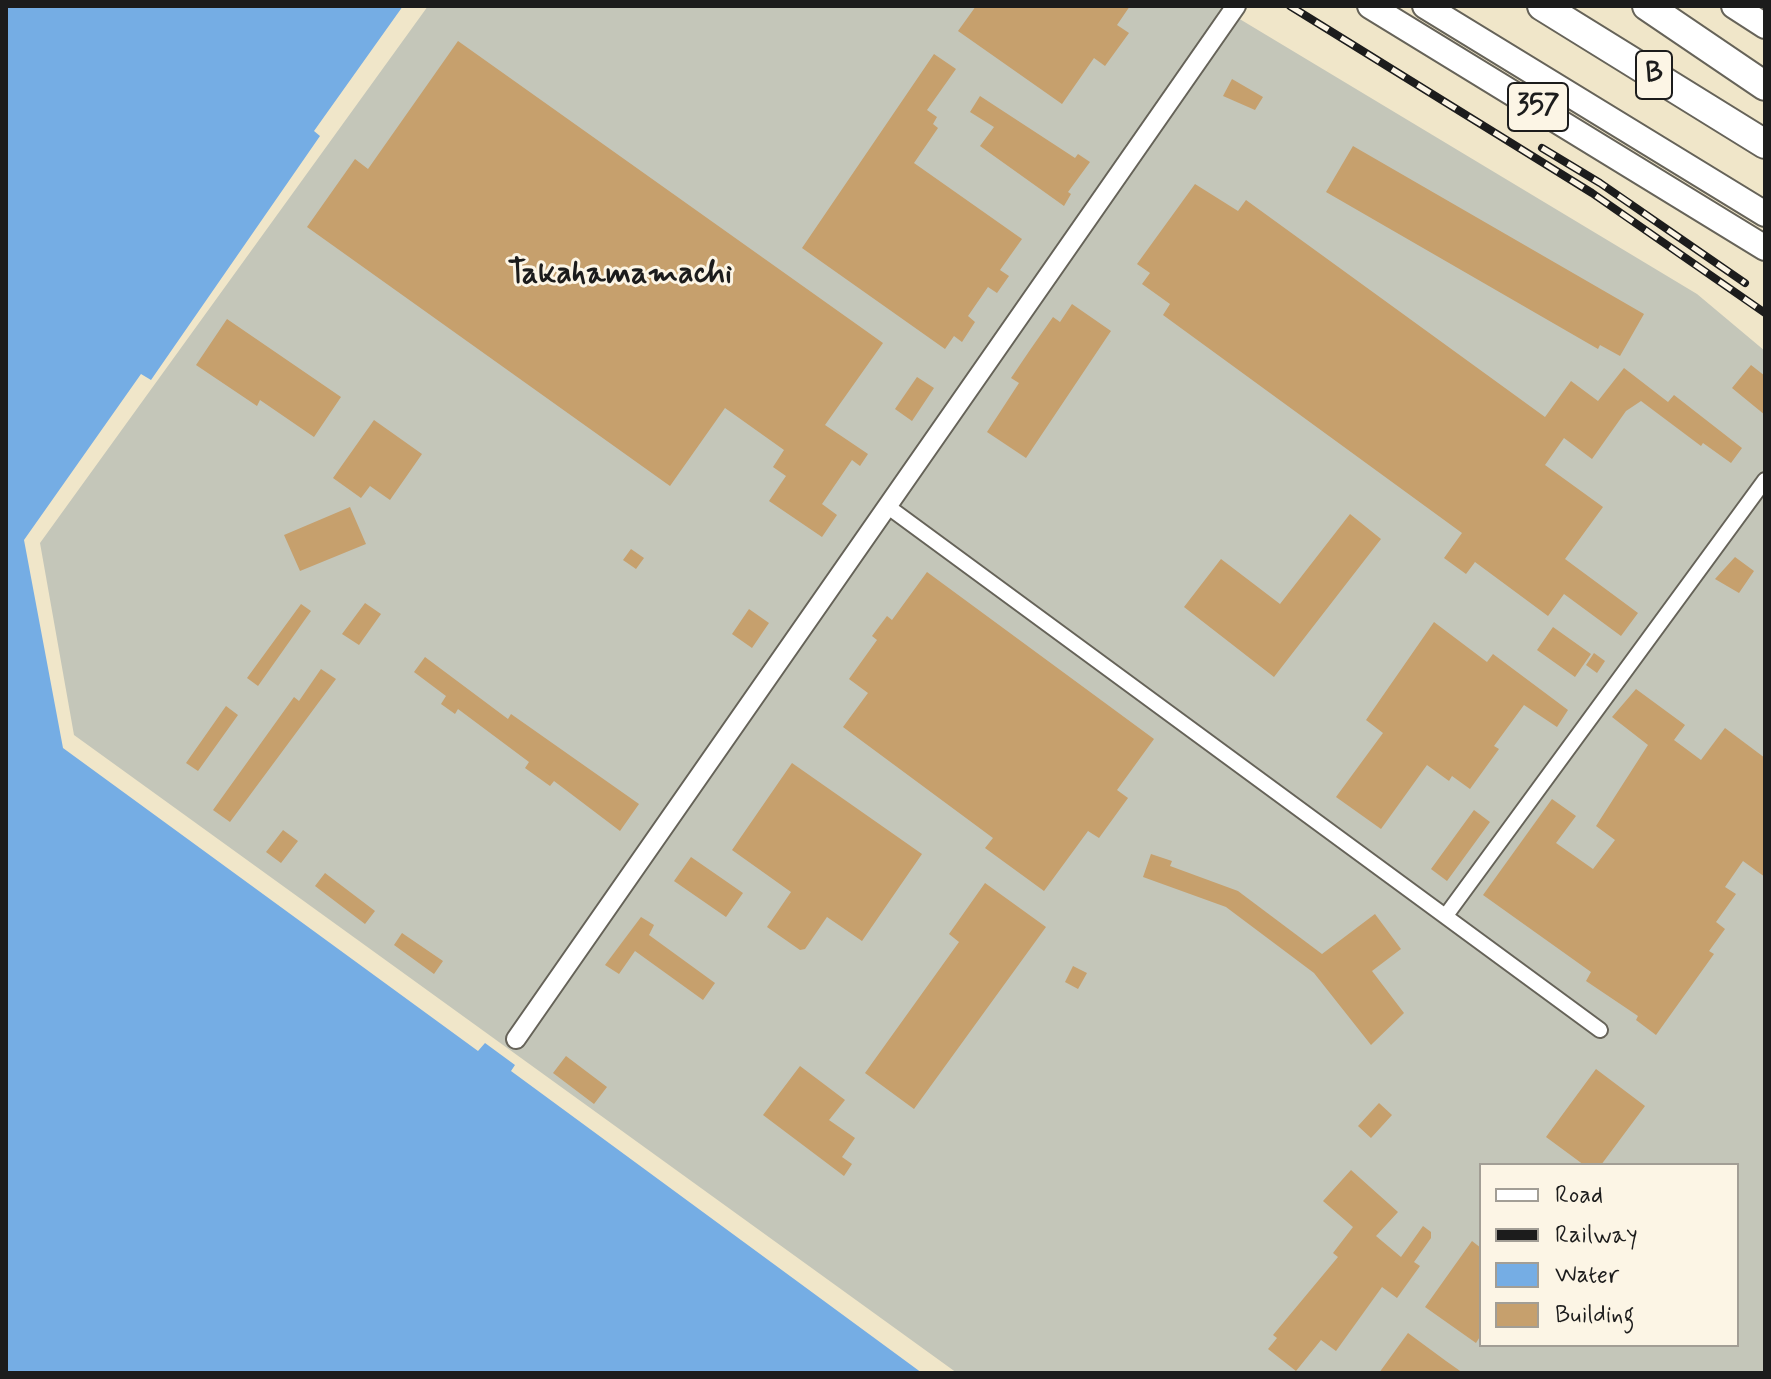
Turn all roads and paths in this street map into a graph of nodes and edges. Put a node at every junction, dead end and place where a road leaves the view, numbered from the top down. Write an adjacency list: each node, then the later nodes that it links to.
1 (1236, 6): 13 (street)
2 (1370, 6): 11 (highway, 357)
3 (1425, 6): 10 (highway, 357)
4 (1542, 6): 9 (highway, B)
5 (1647, 6): 8 (highway, B)
6 (1734, 6): 7 (highway)
7 (1765, 26)
8 (1765, 86)
9 (1765, 144)
10 (1765, 214)
11 (1765, 248)
12 (1765, 480): 14 (street)
13 (887, 506): 14 (street); 16 (street)
14 (1447, 914): 15 (street)
15 (1600, 1030)
16 (516, 1039)

